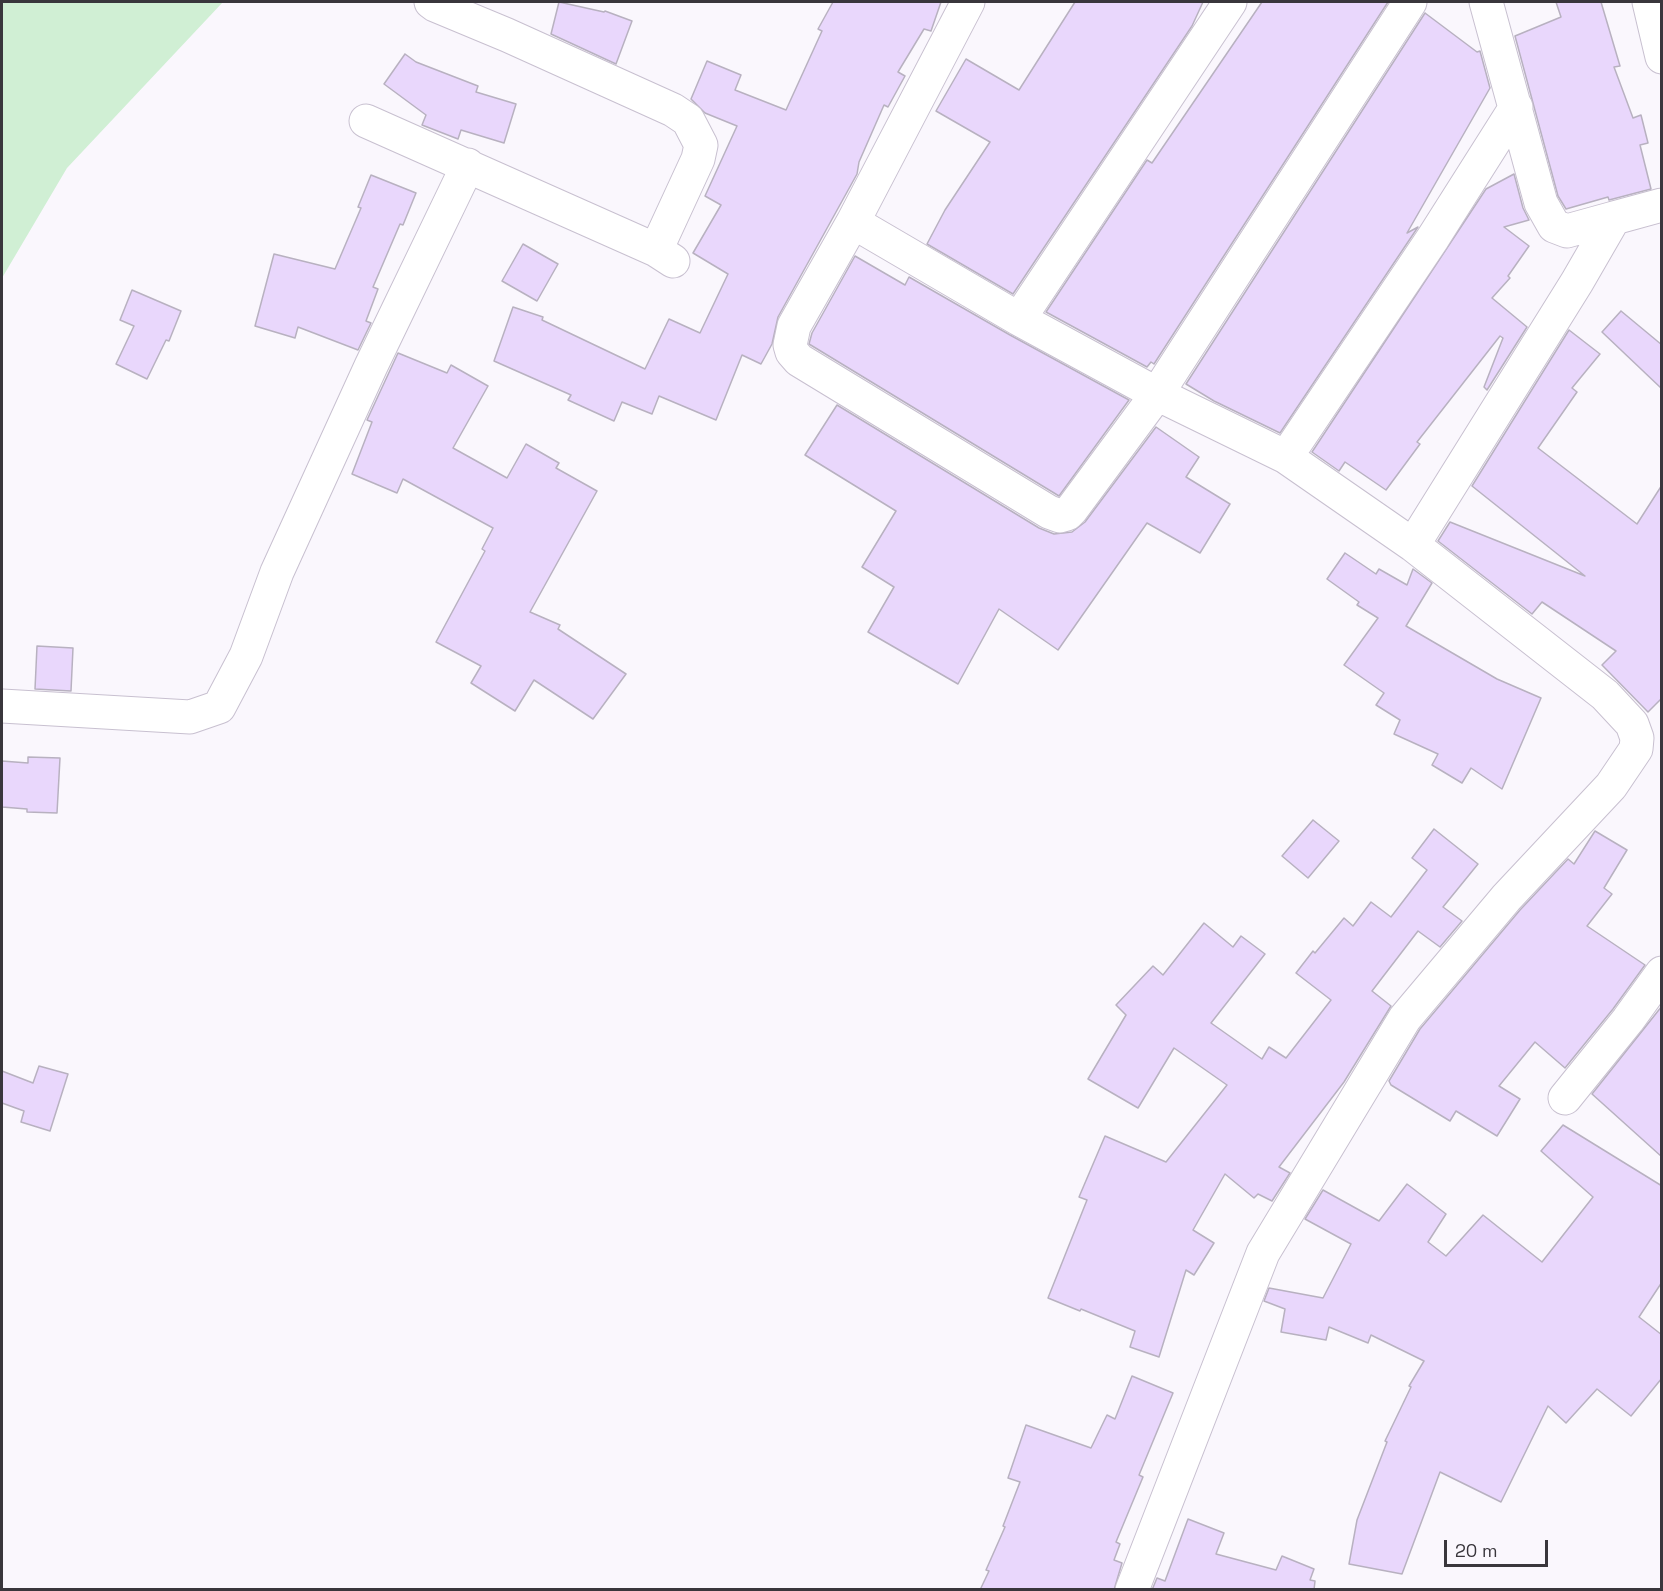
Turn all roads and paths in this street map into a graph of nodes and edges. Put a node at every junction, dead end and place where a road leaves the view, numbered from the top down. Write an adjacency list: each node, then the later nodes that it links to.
1 (431, 2): 10 (street)
2 (968, 2): 13 (street)
3 (1230, 2): 14 (street)
4 (1410, 2): 15 (street)
5 (1486, 2): 8 (street)
6 (1649, 2): 7 (street)
7 (1662, 57)
8 (1516, 107): 12 (street); 16 (street)
9 (366, 121): 10 (street)
10 (468, 165): 18 (street)
11 (1662, 205): 12 (street)
12 (1614, 218): 17 (street)
13 (853, 222): 14 (street); 15 (street)
14 (1019, 319): 15 (street)
15 (1157, 394): 16 (street)
16 (1286, 457): 17 (street)
17 (1413, 545): 21 (street)
18 (2, 706)
19 (1662, 973): 20 (street)
20 (1565, 1098)
21 (1132, 1590)

